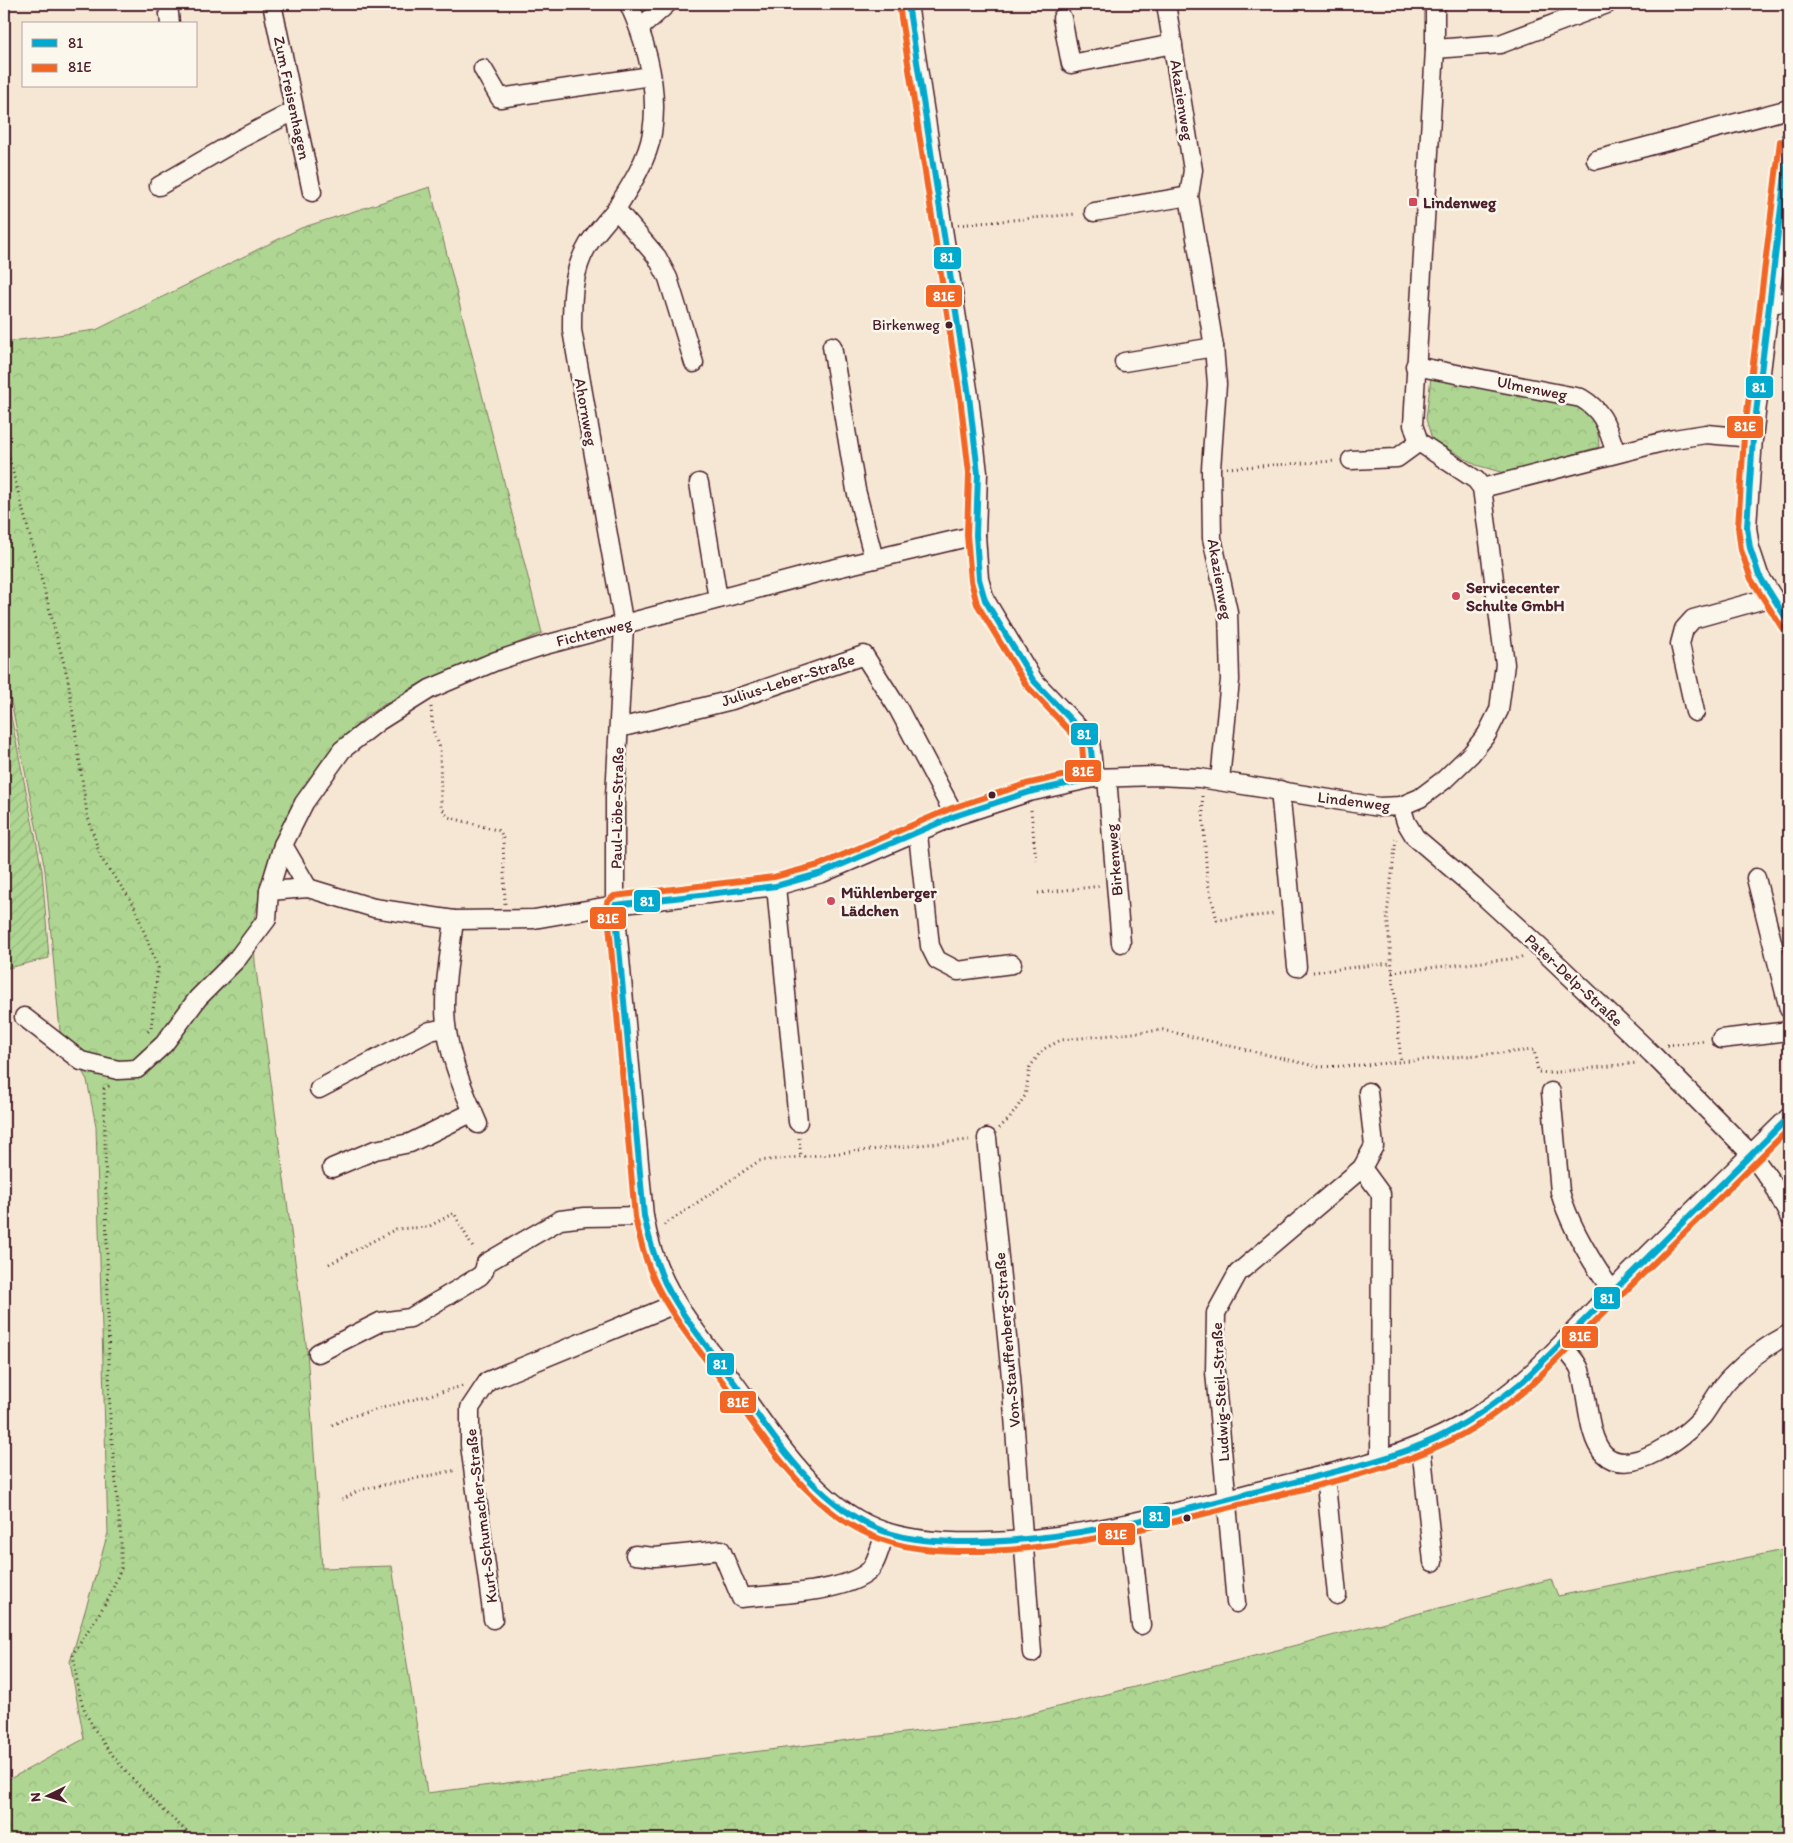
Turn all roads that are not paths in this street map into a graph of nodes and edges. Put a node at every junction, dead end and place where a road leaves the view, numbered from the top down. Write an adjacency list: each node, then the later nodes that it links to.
1 (168, 4): 10 (street)
2 (272, 4): 17 (street, Zum Freisenhagen)
3 (629, 4): 11 (street, Ahornweg)
4 (667, 4): 11 (street)
5 (908, 4): 38 (street, Birkenweg)
6 (1166, 4): 12 (street, Akazienweg)
7 (1435, 4): 13 (street)
8 (1607, 4): 13 (street)
9 (1062, 18): 12 (street)
10 (170, 22)
11 (640, 28): 15 (street, Ahornweg)
12 (1173, 44): 22 (street, Akazienweg)
13 (1435, 49): 31 (street)
14 (483, 69): 15 (street)
15 (651, 76): 23 (street, Ahornweg)
16 (1789, 109): 19 (street)
17 (294, 111): 20 (street); 21 (street, Zum Freisenhagen)
18 (1789, 142): 26 (street)
19 (1596, 160)
20 (160, 186)
21 (312, 192)
22 (1189, 196): 24 (street); 28 (street, Akazienweg)
23 (616, 209): 30 (street); 43 (street, Ahornweg)
24 (1094, 212)
25 (1789, 301): 26 (street)
26 (1771, 304): 32 (street)
27 (832, 346): 39 (street)
28 (1214, 347): 29 (street); 47 (street, Akazienweg)
29 (1124, 362)
30 (694, 363)
31 (1415, 366): 33 (street); 34 (street, Ulmenweg)
32 (1753, 438): 34 (street); 40 (street)
33 (1419, 442): 35 (street); 37 (street)
34 (1616, 453): 37 (street)
35 (1351, 460)
36 (699, 483): 41 (street)
37 (1482, 488): 49 (street, Lindenweg)
38 (976, 535): 39 (street, Fichtenweg); 46 (street, Birkenweg)
39 (874, 559): 41 (street, Fichtenweg)
40 (1772, 597): 42 (street); 44 (street)
41 (718, 599): 43 (street, Fichtenweg)
42 (1789, 623)
43 (624, 626): 45 (street, Paul-Löbe-Straße); 52 (street, Fichtenweg)
44 (1695, 712)
45 (619, 728): 50 (street, Julius-Leber-Straße); 57 (street, Paul-Löbe-Straße)
46 (1100, 778): 47 (street); 50 (street); 59 (street, Birkenweg)
47 (1220, 780): 48 (street, Lindenweg)
48 (1280, 790): 49 (street, Lindenweg); 61 (street)
49 (1401, 806): 73 (street, Pater-Delp-Straße)
50 (955, 816): 51 (street)
51 (918, 834): 54 (street); 60 (street)
52 (283, 845): 55 (street); 56 (street, Fichtenweg)
53 (1756, 878): 62 (street)
54 (776, 886): 57 (street); 71 (street)
55 (308, 888): 56 (street); 58 (street)
56 (269, 891): 63 (street, Fichtenweg)
57 (615, 904): 58 (street); 77 (street, Paul-Löbe-Straße)
58 (454, 920): 64 (street)
59 (1121, 943)
60 (1012, 964)
61 (1297, 967)
62 (1789, 1009)
63 (24, 1016)
64 (446, 1028): 67 (street); 74 (street)
65 (1789, 1031): 66 (street)
66 (1721, 1039)
67 (319, 1089)
68 (1368, 1092): 75 (street, Ludwig-Steil-Straße)
69 (1552, 1092): 78 (street)
70 (1789, 1117): 73 (street, Paul-Löbe-Straße)
71 (798, 1122)
72 (987, 1138): 89 (street, Von-Stauffenberg-Straße)
73 (1751, 1154): 76 (street, Pater-Delp-Straße); 78 (street, Paul-Löbe-Straße)
74 (332, 1168)
75 (1362, 1168): 84 (street); 86 (street, Ludwig-Steil-Straße)
76 (1789, 1216)
77 (645, 1223): 79 (street, Paul-Löbe-Straße); 82 (street)
78 (1612, 1291): 81 (street, Paul-Löbe-Straße)
79 (675, 1304): 88 (street, Paul-Löbe-Straße); 94 (street, Kurt-Schumacher-Straße)
80 (1789, 1334): 81 (street)
81 (1562, 1346): 83 (street, Paul-Löbe-Straße)
82 (318, 1353)
83 (1422, 1445): 84 (street, Paul-Löbe-Straße); 91 (street)
84 (1380, 1458): 85 (street, Paul-Löbe-Straße)
85 (1325, 1474): 86 (street, Paul-Löbe-Straße); 92 (street)
86 (1226, 1500): 87 (street, Paul-Löbe-Straße); 93 (street, Ludwig-Steil-Straße)
87 (1130, 1524): 89 (street, Paul-Löbe-Straße); 95 (street)
88 (886, 1532): 89 (street, Paul-Löbe-Straße); 90 (street)
89 (1025, 1541): 96 (street, Von-Stauffenberg-Straße)
90 (635, 1555)
91 (1433, 1562)
92 (1337, 1595)
93 (1236, 1603)
94 (494, 1619)
95 (1141, 1625)
96 (1032, 1653)

